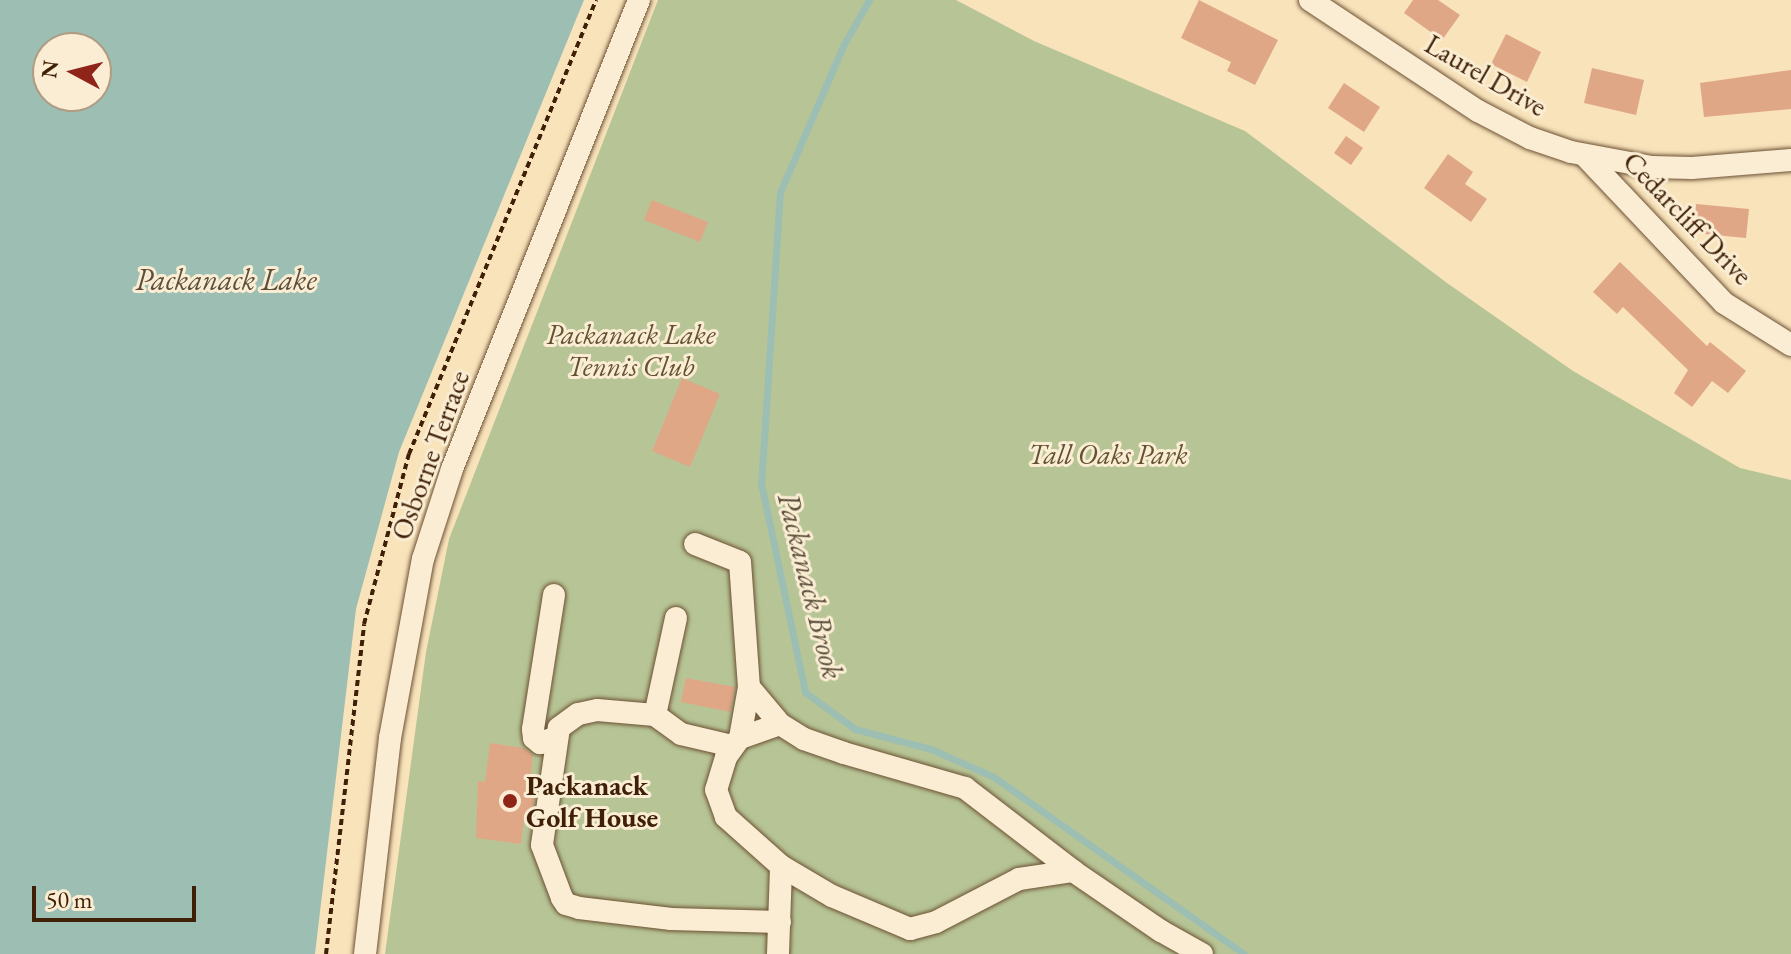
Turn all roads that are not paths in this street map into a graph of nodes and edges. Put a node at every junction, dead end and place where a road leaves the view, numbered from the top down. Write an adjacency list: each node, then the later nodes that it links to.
1 (639, 0): 17 (street, Osborne Terrace)
2 (1310, 0): 3 (street, Laurel Drive)
3 (1585, 156): 4 (street, Laurel Drive); 5 (street, Cedarcliff Drive)
4 (1791, 160)
5 (1791, 345)
6 (695, 544): 9 (street)
7 (554, 595): 12 (street)
8 (676, 618): 10 (street)
9 (749, 687): 11 (street); 13 (street)
10 (655, 715): 12 (street); 13 (street)
11 (780, 724): 13 (street); 15 (street)
12 (557, 737): 16 (street)
13 (736, 742): 14 (street)
14 (781, 866): 15 (street); 16 (street)
15 (1073, 871): 19 (street)
16 (780, 922): 18 (street)
17 (365, 954)
18 (778, 954)
19 (1202, 954)

